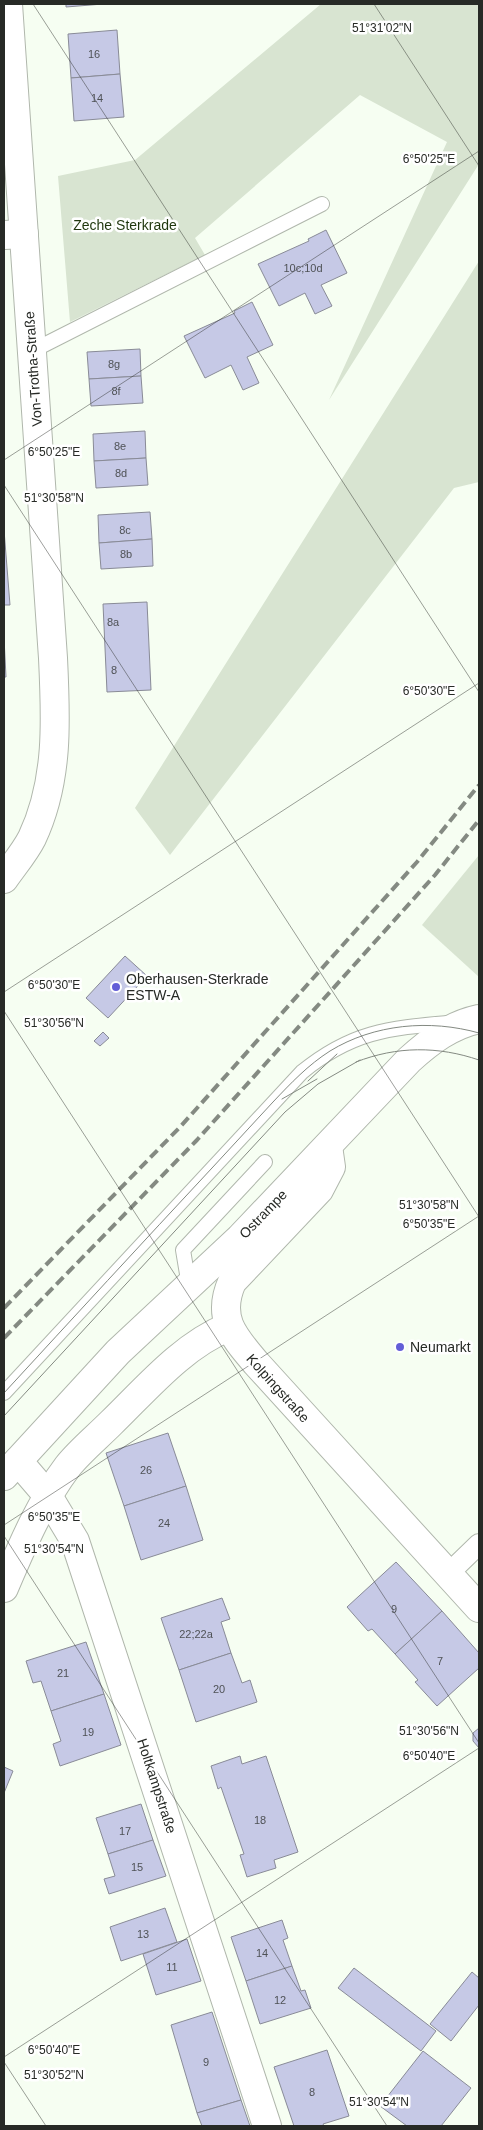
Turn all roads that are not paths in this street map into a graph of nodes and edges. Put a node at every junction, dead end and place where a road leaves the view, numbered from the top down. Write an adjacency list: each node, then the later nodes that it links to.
1 (8, 4): 3 (street, Von-Trotha-Straße)
2 (322, 204): 4 (lane)
3 (14, 234): 4 (street, Von-Trotha-Straße)
4 (32, 351): 5 (street, Von-Trotha-Straße)
5 (4, 878)
6 (474, 1020): 7 (street, Ostrampe); 11 (lane, Ostrampe)
7 (328, 1146): 9 (street, Ostrampe); 10 (street)
8 (265, 1162): 9 (lane)
9 (189, 1286): 12 (street, Ostrampe)
10 (228, 1327): 13 (street); 15 (street, Kolpingstraße)
11 (4, 1393)
12 (11, 1468): 13 (street, Holtkampstraße)
13 (48, 1496): 16 (street); 18 (street, Holtkampstraße)
14 (479, 1544): 15 (street)
15 (448, 1574): 17 (street, Kolpingstraße)
16 (4, 1588)
17 (479, 1608)
18 (267, 2126)

